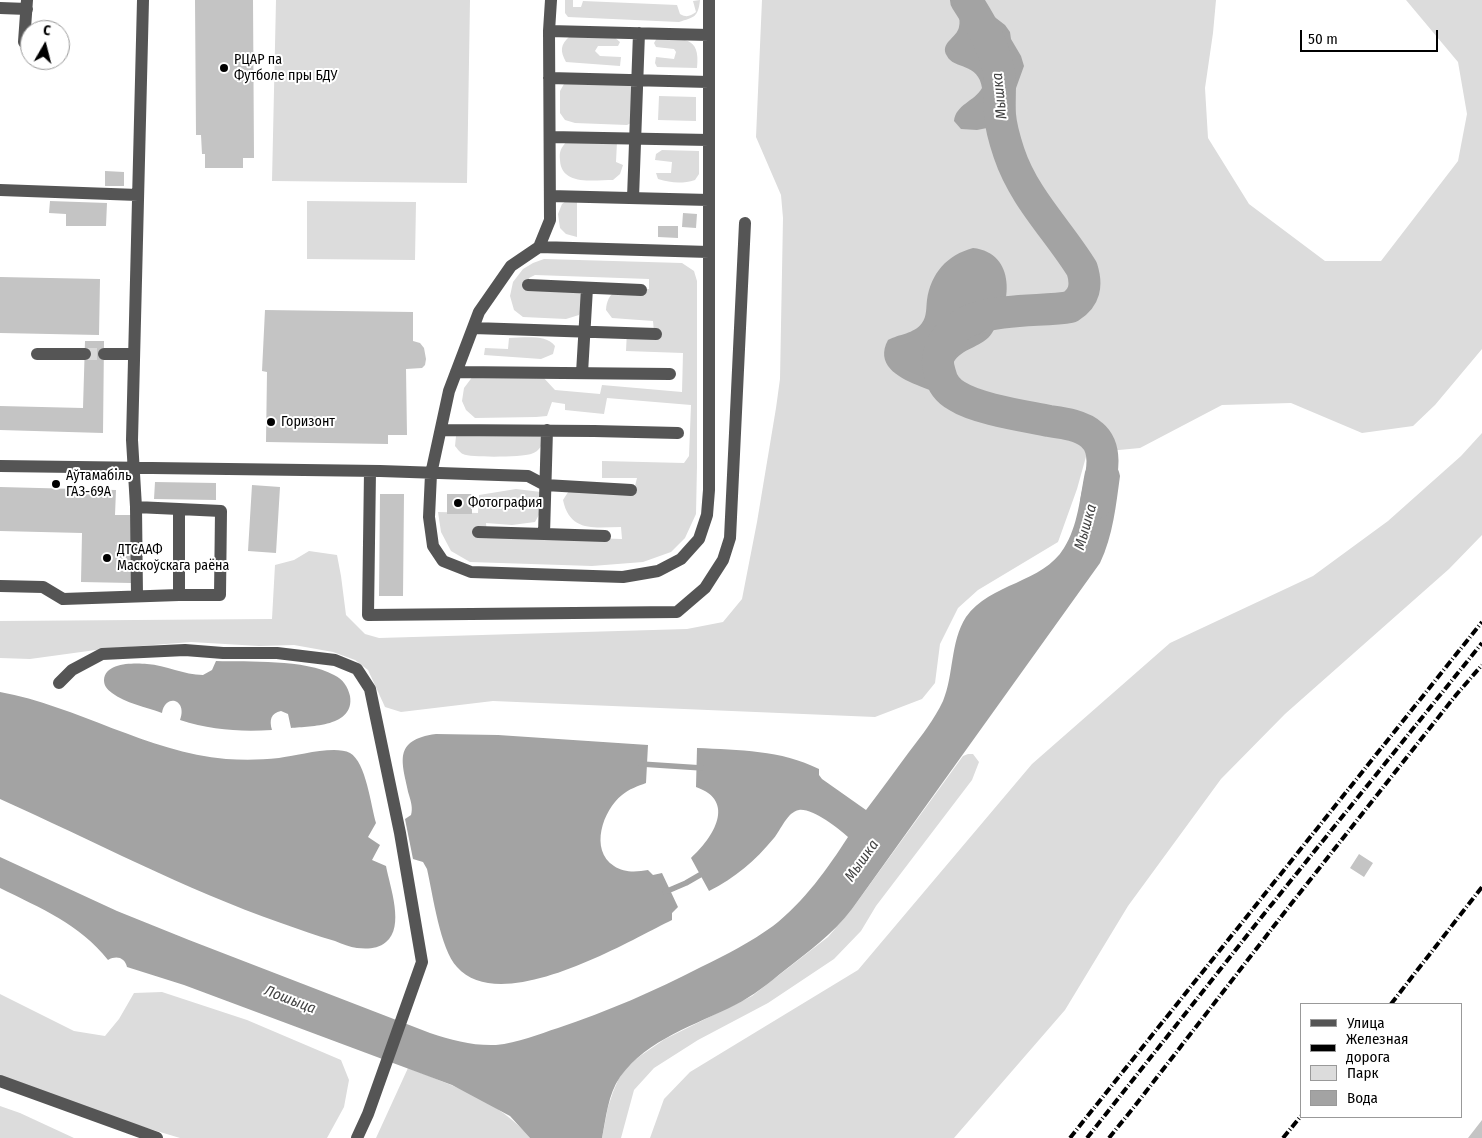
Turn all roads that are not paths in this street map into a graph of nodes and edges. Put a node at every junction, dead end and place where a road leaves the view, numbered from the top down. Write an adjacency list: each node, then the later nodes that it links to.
1 (143, 0): 17 (lane)
2 (551, 0): 7 (lane)
3 (708, 0): 9 (lane)
4 (27, 4): 5 (lane); 6 (lane)
5 (0, 8)
6 (26, 20)
7 (549, 31): 8 (lane); 10 (lane)
8 (639, 33): 9 (lane); 11 (lane)
9 (709, 35): 12 (lane)
10 (550, 78): 11 (lane); 13 (lane)
11 (637, 80): 12 (lane); 14 (lane)
12 (709, 82): 15 (lane)
13 (550, 137): 14 (lane); 18 (lane)
14 (635, 138): 15 (lane); 19 (lane)
15 (709, 140): 20 (lane)
16 (0, 190): 17 (lane)
17 (138, 195): 33 (lane)
18 (550, 196): 19 (lane); 22 (lane)
19 (633, 198): 20 (lane)
20 (709, 200): 23 (lane)
21 (745, 223): 42 (lane)
22 (539, 247): 23 (lane); 27 (lane)
23 (709, 252): 43 (lane)
24 (528, 286): 25 (lane)
25 (587, 288): 26 (lane); 28 (lane)
26 (641, 290)
27 (472, 328): 28 (lane); 34 (lane)
28 (585, 332): 29 (lane); 35 (lane)
29 (656, 334)
30 (37, 354): 31 (lane)
31 (85, 354)
32 (104, 354): 33 (lane)
33 (134, 354): 41 (lane)
34 (456, 372): 35 (lane); 37 (lane)
35 (582, 373): 36 (lane)
36 (670, 374)
37 (441, 430): 38 (lane); 43 (lane)
38 (547, 430): 39 (lane); 44 (lane)
39 (678, 433)
40 (0, 466): 41 (lane)
41 (132, 468): 42 (lane); 46 (lane)
42 (370, 471): 43 (lane)
43 (431, 474): 44 (lane)
44 (545, 485): 45 (lane); 49 (lane)
45 (631, 490)
46 (136, 507): 47 (lane); 53 (lane)
47 (179, 509): 52 (lane); 52 (lane)
48 (478, 532): 49 (lane)
49 (544, 534): 50 (lane)
50 (605, 536)
51 (0, 586): 53 (lane)
52 (179, 595): 53 (lane)
53 (137, 596)
54 (59, 683): 57 (lane)
55 (0, 1081): 56 (lane)
56 (158, 1138)
57 (356, 1138)

